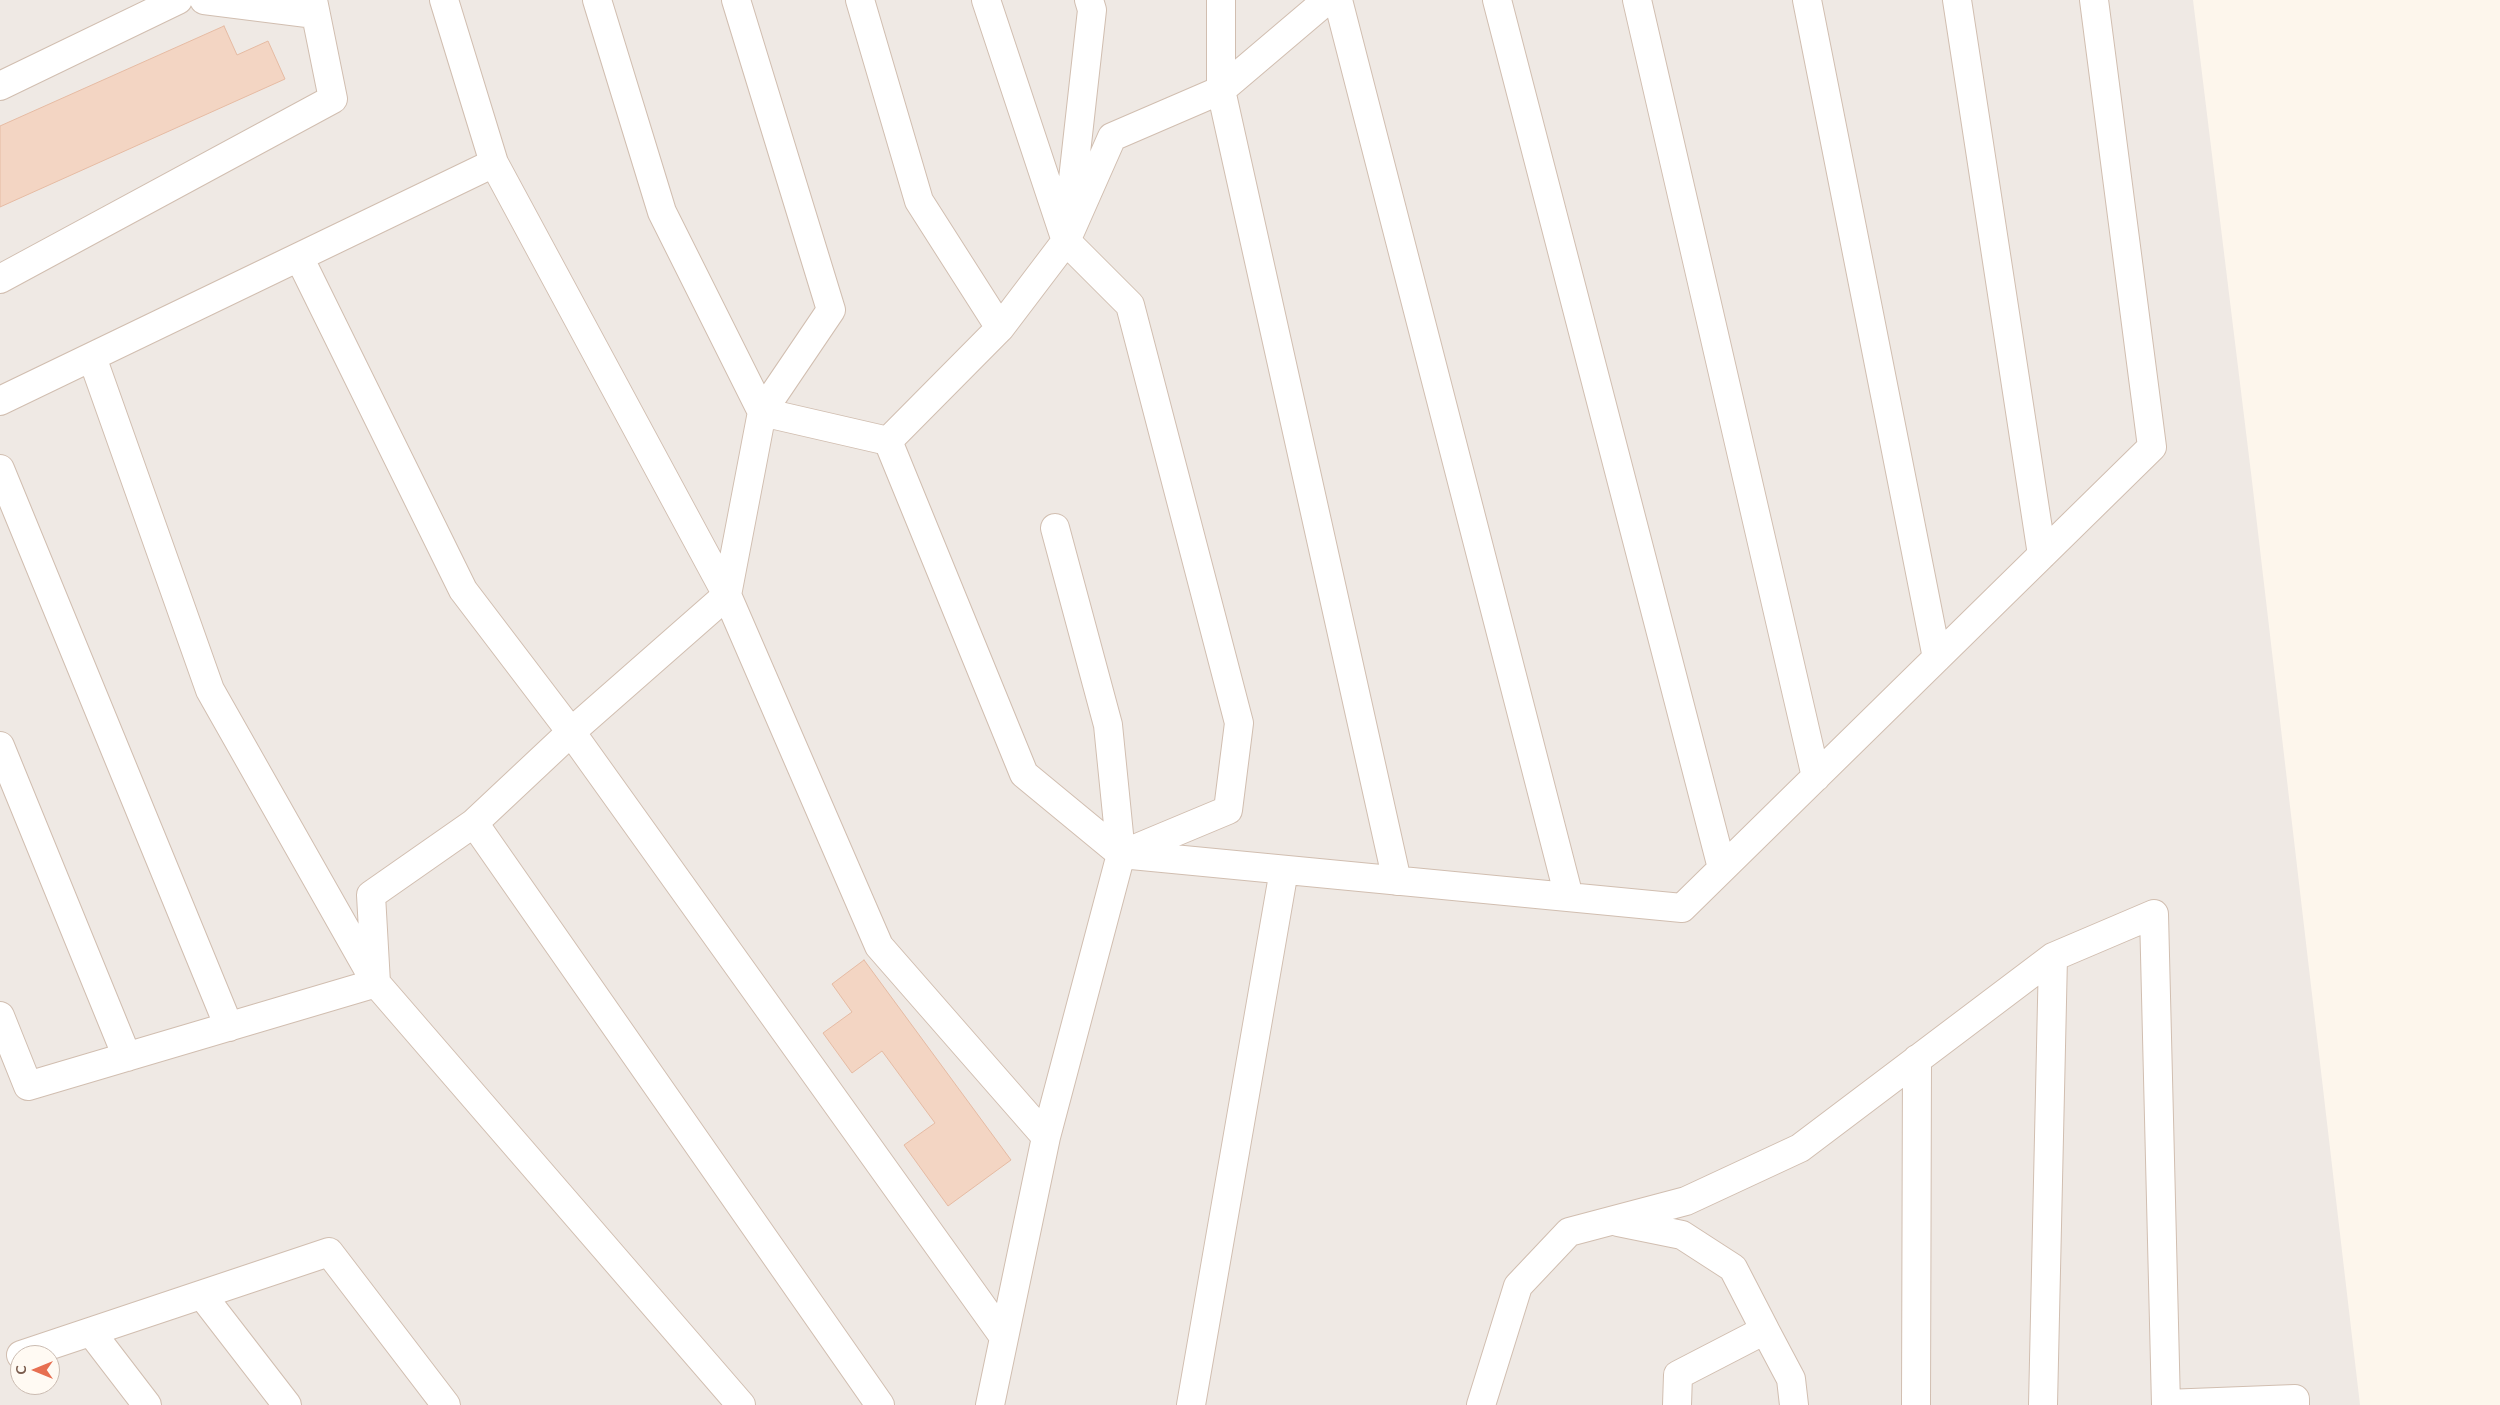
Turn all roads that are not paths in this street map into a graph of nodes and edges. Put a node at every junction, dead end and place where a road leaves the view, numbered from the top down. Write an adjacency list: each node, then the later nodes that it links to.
1 (178, 0): 18 (lane)
2 (204, 0): 17 (lane)
3 (444, 0): 20 (lane)
4 (597, 0): 27 (lane)
5 (736, 0): 27 (lane)
6 (860, 0): 24 (lane)
7 (986, 0): 21 (lane)
8 (1089, 0): 21 (lane)
9 (1221, 0): 19 (lane)
10 (1327, 0): 19 (lane)
11 (1338, 0): 42 (lane)
12 (1497, 0): 39 (lane)
13 (1637, 0): 36 (lane)
14 (1807, 0): 33 (lane)
15 (1957, 0): 31 (lane)
16 (2094, 0): 31 (lane)
17 (314, 7): 23 (lane)
18 (0, 86)
19 (1221, 90): 21 (lane); 41 (lane)
20 (494, 163): 22 (lane); 32 (lane)
21 (1066, 241): 24 (lane); 38 (lane)
22 (299, 257): 25 (lane); 34 (lane)
23 (0, 279)
24 (1000, 328): 28 (lane)
25 (92, 357): 26 (lane); 44 (lane)
26 (0, 401)
27 (762, 412): 28 (lane); 32 (lane)
28 (888, 441): 38 (lane)
29 (0, 469): 46 (lane)
30 (1055, 528): 38 (lane)
31 (2042, 555): 33 (lane)
32 (727, 594): 34 (lane); 49 (lane)
33 (1937, 658): 36 (lane)
34 (571, 732): 37 (lane); 54 (lane)
35 (0, 746): 47 (lane)
36 (1816, 777): 39 (lane)
37 (474, 823): 44 (lane); 61 (lane)
38 (1121, 854): 40 (lane); 49 (lane)
39 (1722, 868): 42 (lane)
40 (1284, 870): 41 (lane); 63 (lane)
41 (1397, 881): 42 (lane)
42 (1569, 897)
43 (2053, 957): 48 (lane); 56 (lane); 68 (lane)
44 (376, 983): 46 (lane); 60 (lane)
45 (0, 1016): 47 (lane)
46 (229, 1027): 47 (lane)
47 (127, 1057)
48 (1917, 1059): 50 (lane); 67 (lane)
49 (1046, 1137): 54 (lane)
50 (1611, 1221): 52 (lane); 64 (lane)
51 (202, 1295): 53 (lane); 58 (lane); 59 (lane)
52 (1764, 1330): 65 (lane); 66 (lane)
53 (91, 1332): 55 (lane); 57 (lane)
54 (1004, 1337): 62 (lane)
55 (51, 1345)
56 (2166, 1404): 69 (lane)
57 (147, 1405)
58 (287, 1405)
59 (446, 1405)
60 (741, 1405)
61 (880, 1405)
62 (990, 1405)
63 (1191, 1405)
64 (1481, 1405)
65 (1677, 1405)
66 (1794, 1405)
67 (1916, 1405)
68 (2042, 1405)
69 (2295, 1405)

